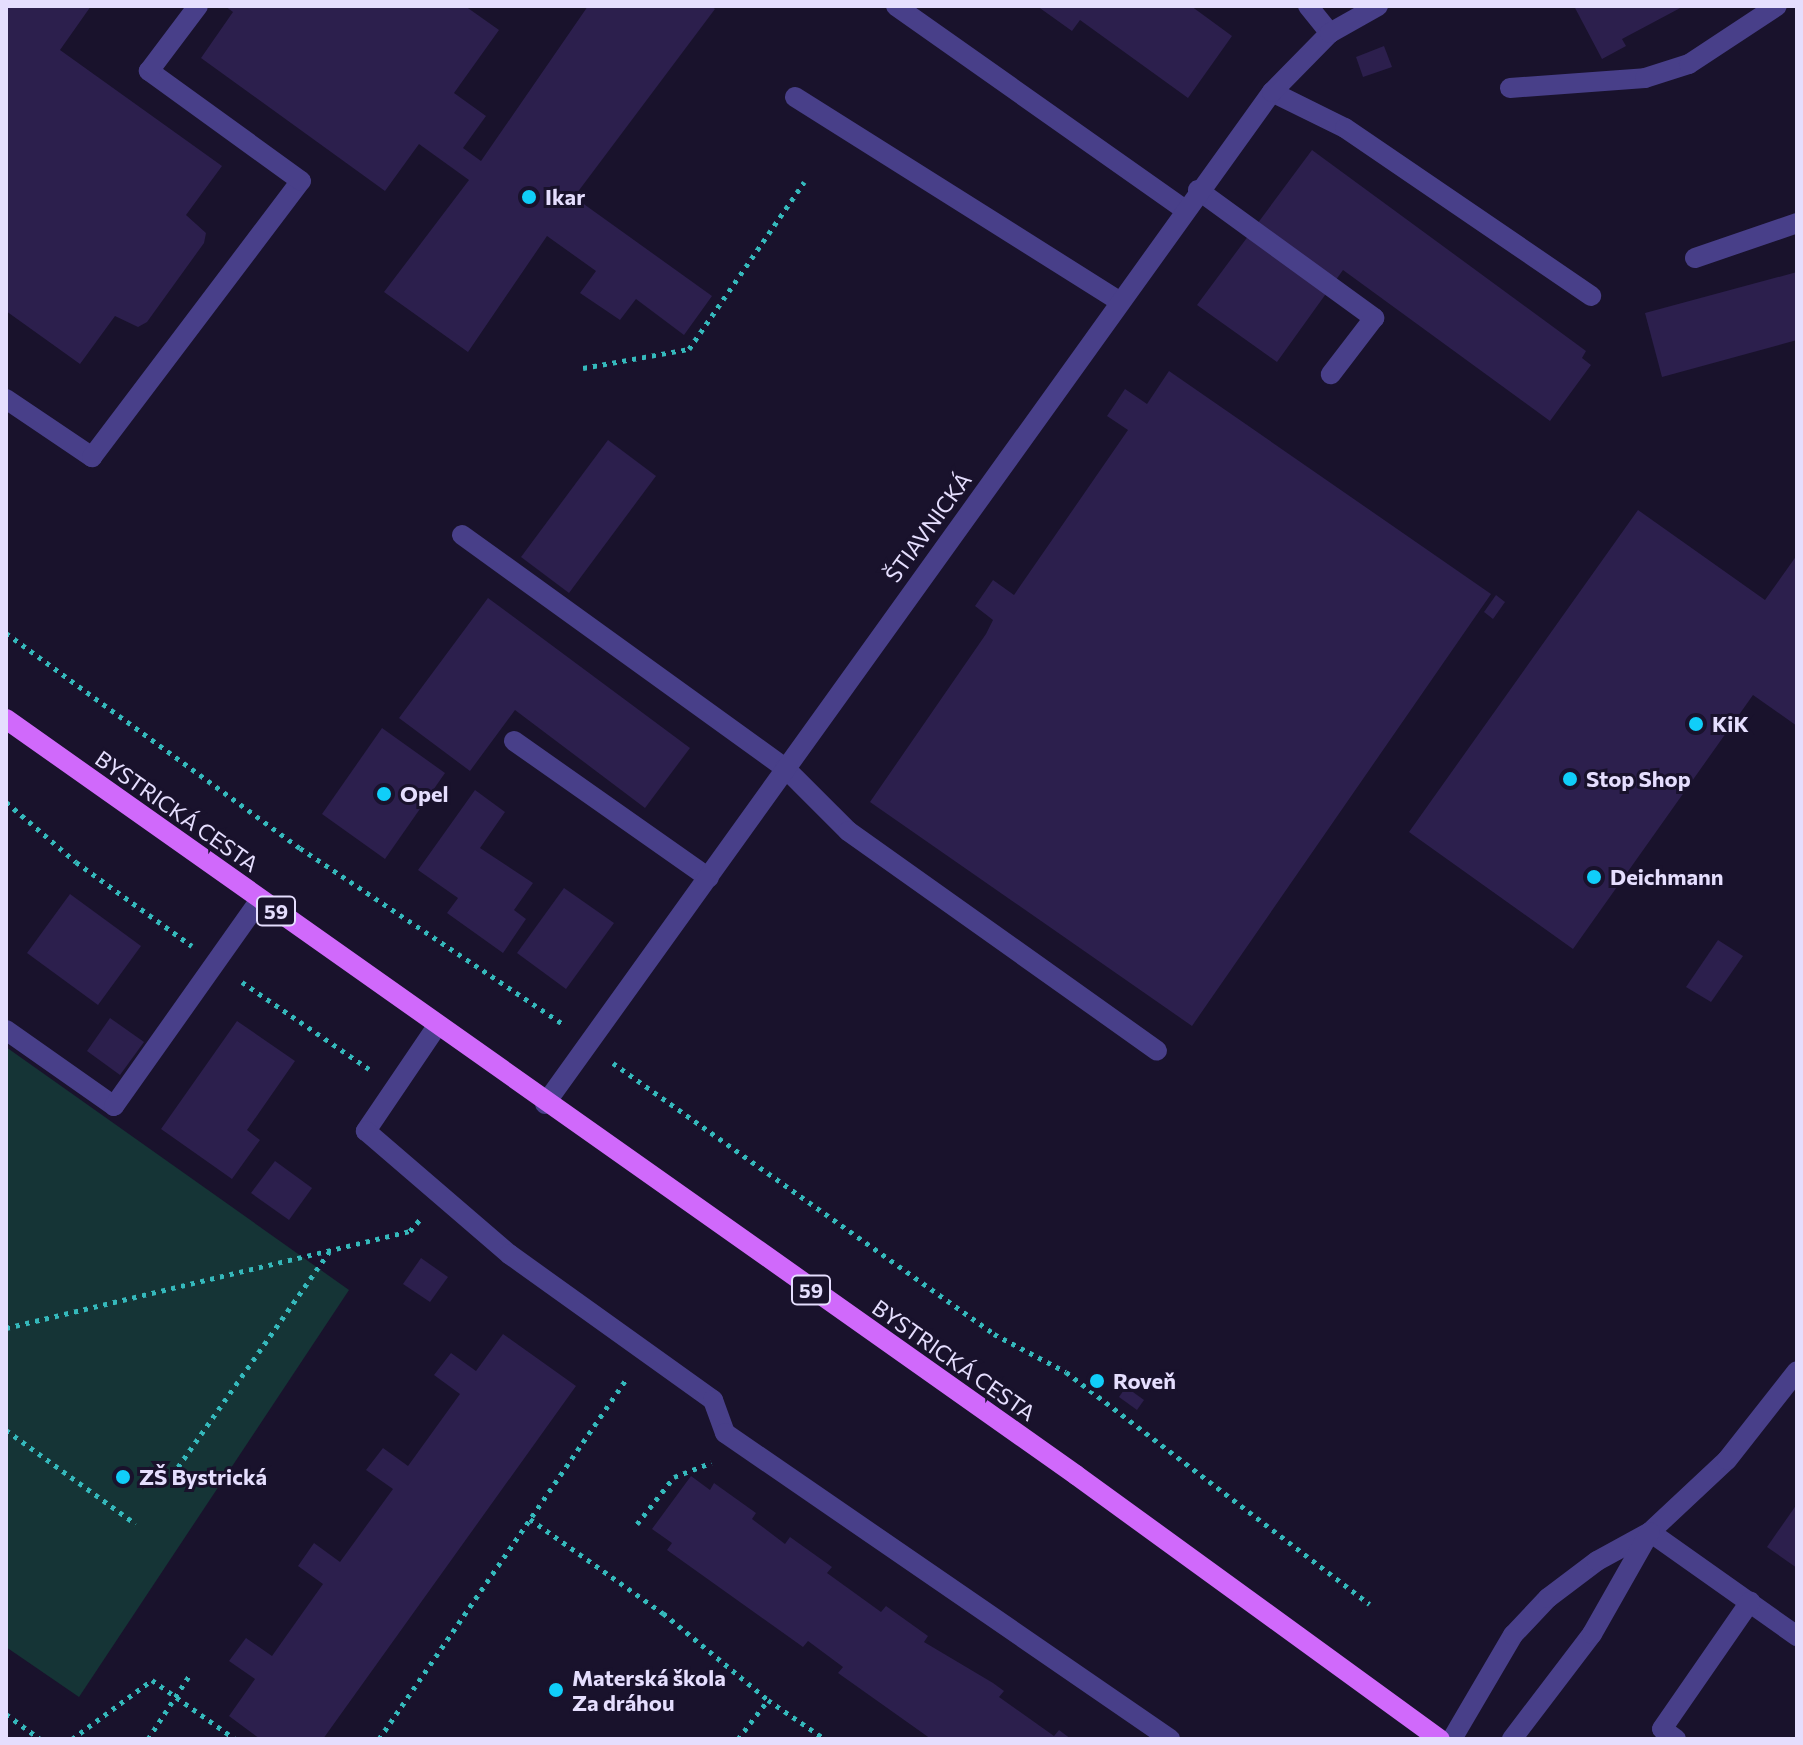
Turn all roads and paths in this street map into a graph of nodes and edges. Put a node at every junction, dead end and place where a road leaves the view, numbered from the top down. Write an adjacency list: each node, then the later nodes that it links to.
1 (198, 6): 19 (street)
2 (896, 6): 12 (street)
3 (1308, 6): 6 (street)
4 (1378, 6): 6 (street, ŠTIAVNICKÁ)
5 (1777, 6): 7 (street)
6 (1330, 33): 8 (street, ŠTIAVNICKÁ)
7 (1510, 88)
8 (1272, 92): 11 (street, ŠTIAVNICKÁ); 15 (street)
9 (795, 97): 16 (street)
10 (804, 182): 17 (path)
11 (1198, 190): 12 (street, ŠTIAVNICKÁ); 18 (street)
12 (1184, 209): 16 (street, ŠTIAVNICKÁ)
13 (1797, 223): 14 (street)
14 (1695, 258)
15 (1591, 296)
16 (1120, 302): 24 (street, ŠTIAVNICKÁ)
17 (583, 368)
18 (1331, 374)
19 (6, 399)
20 (462, 535): 24 (street)
21 (6, 633): 29 (path)
22 (6, 719): 26 (main road, BYSTRICKÁ CESTA / 59)
23 (514, 741): 25 (street)
24 (785, 768): 25 (street, ŠTIAVNICKÁ); 30 (street)
25 (709, 878): 29 (street, ŠTIAVNICKÁ)
26 (260, 900): 27 (main road, BYSTRICKÁ CESTA / 59); 28 (street)
27 (437, 1026): 31 (main road, BYSTRICKÁ CESTA / 59); 32 (street)
28 (6, 1030)
29 (590, 1045): 31 (street, ŠTIAVNICKÁ); 45 (path)
30 (1157, 1051)
31 (545, 1104): 59 (main road, BYSTRICKÁ CESTA / 59)
32 (440, 1195): 33 (path); 35 (street)
33 (330, 1250): 34 (path); 39 (path)
34 (6, 1328)
35 (644, 1353): 38 (street); 40 (path)
36 (1797, 1371): 43 (street)
37 (6, 1430): 41 (path)
38 (766, 1461): 42 (path); 58 (street)
39 (178, 1467)
40 (530, 1519): 49 (path); 55 (path)
41 (136, 1524)
42 (637, 1524)
43 (1650, 1532): 44 (street); 60 (street); 61 (street)
44 (1750, 1602): 46 (street); 62 (street)
45 (1369, 1604)
46 (1797, 1636)
47 (189, 1676): 48 (path)
48 (175, 1698): 52 (path); 53 (path); 54 (path)
49 (768, 1700): 56 (path); 57 (path)
50 (6, 1714): 51 (path)
51 (40, 1739)
52 (72, 1739)
53 (148, 1739)
54 (235, 1739)
55 (379, 1739)
56 (738, 1739)
57 (825, 1739)
58 (1170, 1739)
59 (1440, 1739)
60 (1452, 1739)
61 (1512, 1739)
62 (1676, 1739)

